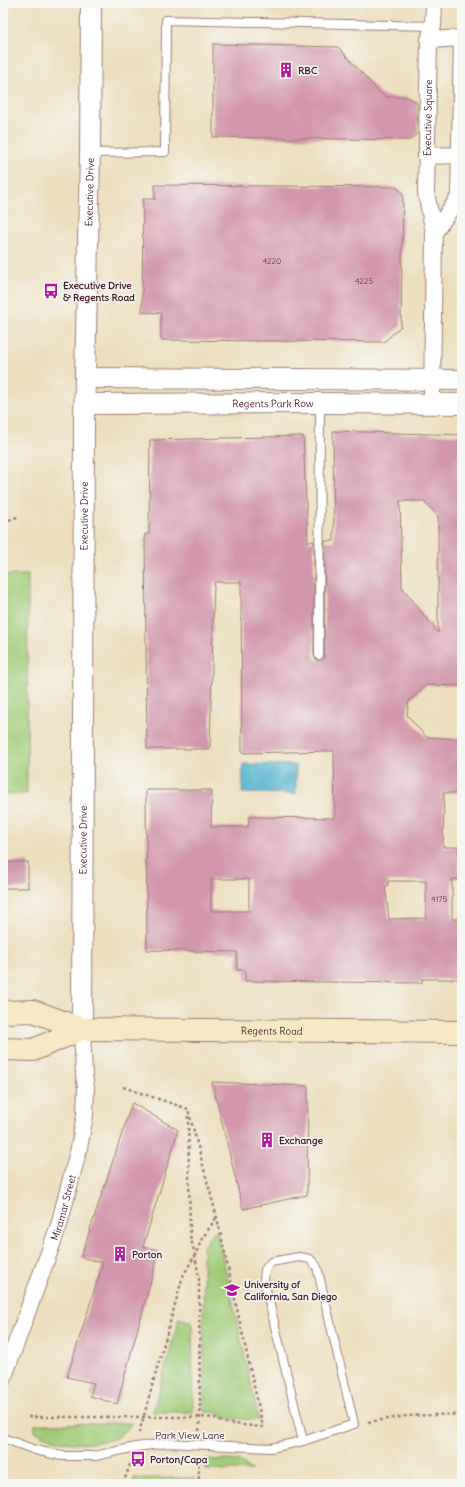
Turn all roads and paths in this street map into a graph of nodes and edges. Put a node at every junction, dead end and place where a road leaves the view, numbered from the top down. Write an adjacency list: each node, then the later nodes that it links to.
1 (91, 3): 5 (street, Executive Drive)
2 (434, 3): 3 (street, Executive Square)
3 (431, 33): 4 (street); 5 (lane); 7 (street, Executive Square)
4 (462, 38): 6 (street)
5 (90, 153): 9 (street, Executive Drive)
6 (460, 155): 7 (street); 8 (street)
7 (426, 156): 8 (street, Executive Square)
8 (434, 233): 10 (street, Executive Square)
9 (85, 378): 10 (street); 14 (street, Executive Drive)
10 (432, 380): 11 (street); 13 (street, Executive Square)
11 (462, 380)
12 (320, 403): 13 (street, Regents Park Row); 14 (street, Regents Park Row); 18 (lane)
13 (432, 403): 15 (street, Regents Park Row)
14 (85, 404): 20 (street, Executive Drive)
15 (462, 404)
16 (20, 516): 17 (path)
17 (3, 522)
18 (319, 655)
19 (3, 1012): 20 (main road, Regents Road)
20 (82, 1029): 21 (main road, Regents Road); 22 (main road, Regents Road); 27 (street, Miramar Street)
21 (462, 1032)
22 (3, 1049)
23 (123, 1087): 24 (path)
24 (188, 1109): 25 (path); 26 (path)
25 (217, 1218): 26 (path); 31 (path)
26 (195, 1255): 29 (path); 31 (path)
27 (3, 1379)
28 (462, 1414): 32 (path)
29 (143, 1416): 30 (path); 31 (path); 34 (path)
30 (28, 1417)
31 (200, 1417): 33 (path)
32 (354, 1424): 36 (lane, Park View Lane); 36 (lane)
33 (198, 1431)
34 (139, 1434)
35 (3, 1438): 36 (lane, Park View Lane)
36 (303, 1441)
37 (198, 1457): 40 (path)
38 (131, 1462): 39 (path)
39 (123, 1484)
40 (199, 1484)

